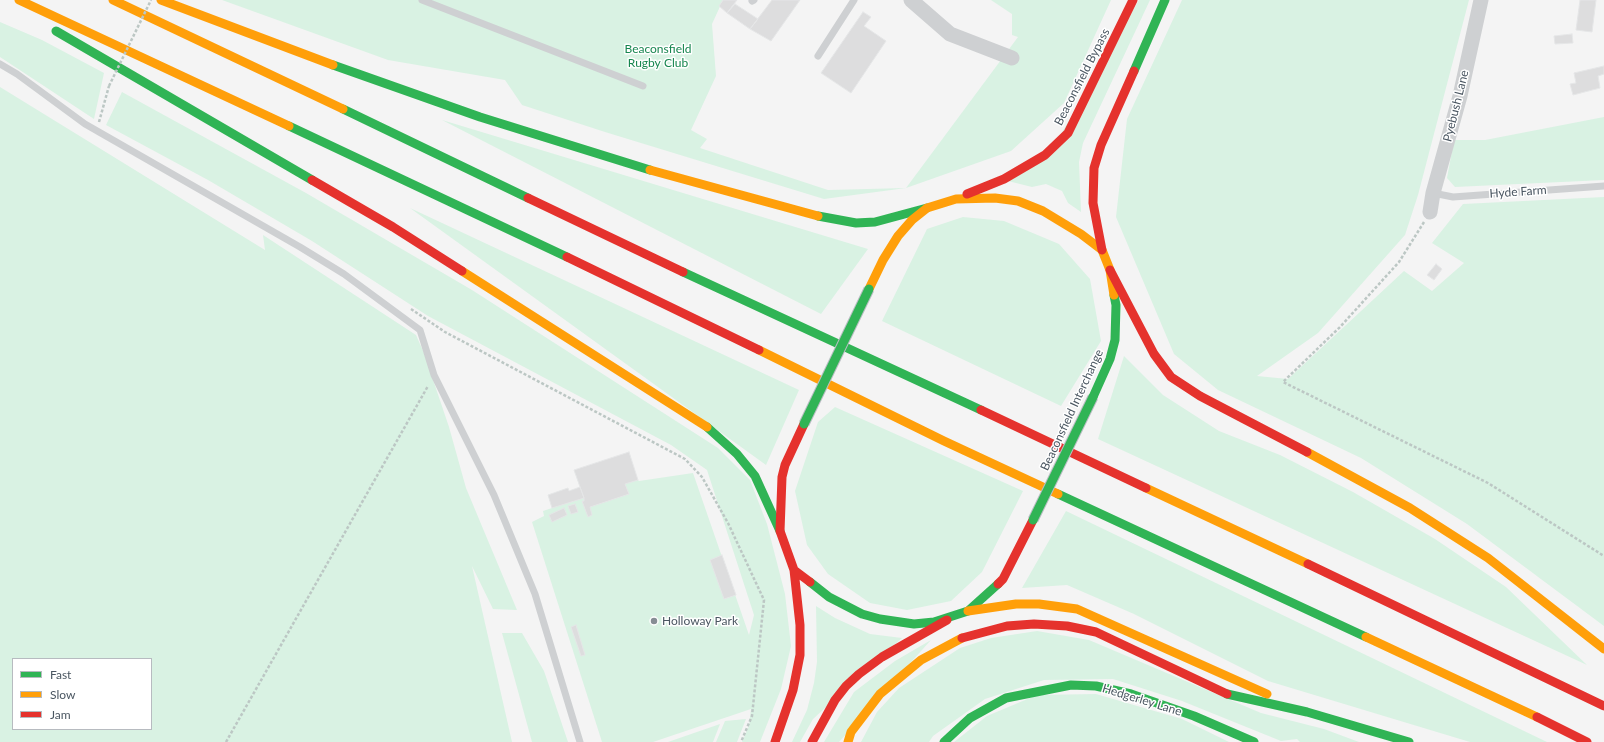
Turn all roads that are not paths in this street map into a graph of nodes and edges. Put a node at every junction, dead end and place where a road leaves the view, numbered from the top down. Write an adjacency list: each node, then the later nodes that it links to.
1 (113, 0): 28 (main road)
2 (161, 0): 19 (main road)
3 (422, 0): 15 (lane)
4 (854, 0): 12 (lane)
5 (912, 0): 13 (street)
6 (1133, 0): 18 (main road, Beaconsfield Bypass)
7 (1165, 0): 21 (main road)
8 (1481, 0): 17 (street, Pyebush Lane)
9 (15, 2): 10 (main road); 37 (main road)
10 (37, 19)
11 (50, 27): 23 (main road)
12 (818, 56)
13 (1012, 58)
14 (0, 64): 30 (lane)
15 (643, 86)
16 (1604, 186): 17 (lane, Hyde Farm)
17 (1433, 193): 20 (street, Pyebush Lane)
18 (956, 199): 19 (main road); 21 (main road)
19 (927, 208): 23 (main road, bridge)
20 (1430, 212)
21 (1102, 250): 22 (main road, Beaconsfield Interchange)
22 (1110, 270): 25 (main road, Beaconsfield Interchange, bridge); 27 (main road)
23 (780, 531): 24 (main road)
24 (794, 570): 26 (main road, Beaconsfield Interchange); 31 (main road)
25 (968, 611): 26 (main road, Beaconsfield Interchange); 29 (main road)
26 (958, 614): 32 (main road)
27 (1604, 649)
28 (1604, 706)
29 (1307, 712): 33 (main road); 36 (main road)
30 (580, 742)
31 (775, 742)
32 (812, 742)
33 (848, 742)
34 (944, 742): 35 (main road, Hedgerley Lane)
35 (1254, 742)
36 (1409, 742)
37 (1587, 742)

